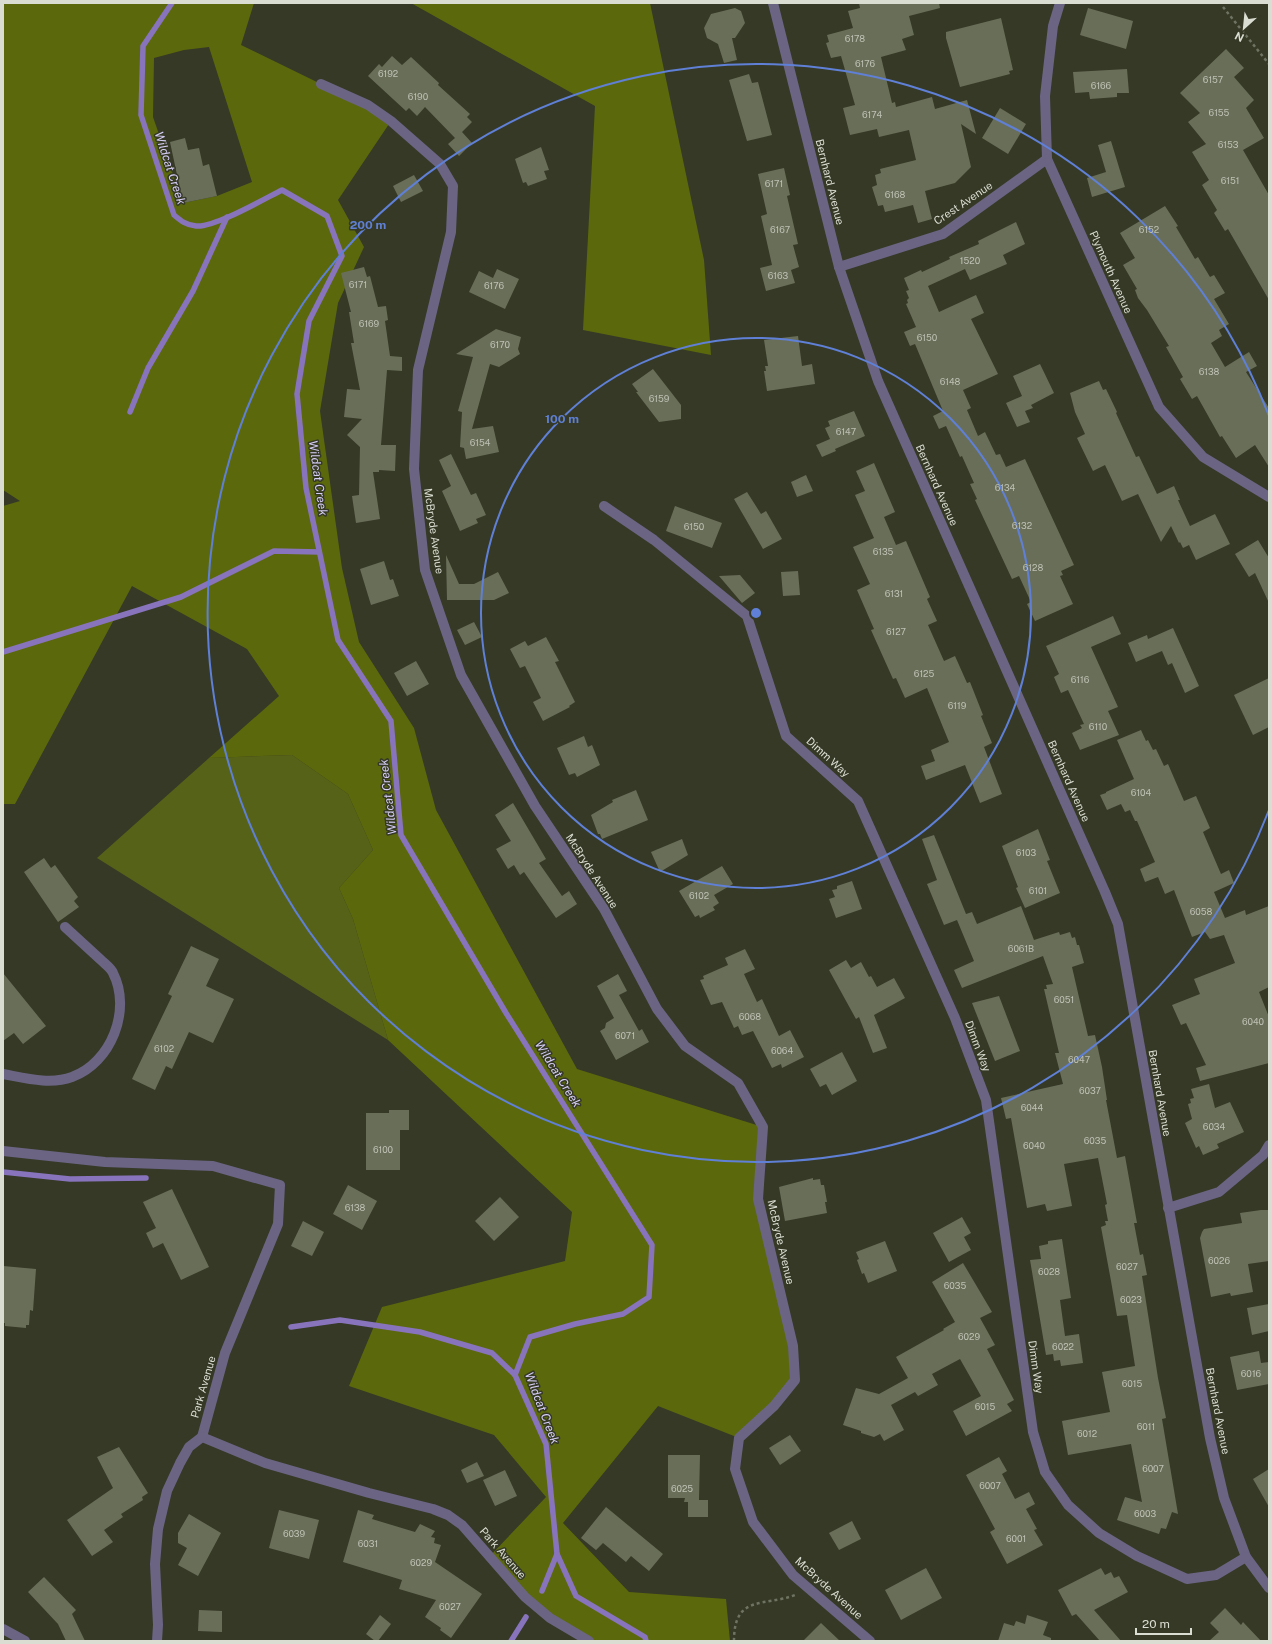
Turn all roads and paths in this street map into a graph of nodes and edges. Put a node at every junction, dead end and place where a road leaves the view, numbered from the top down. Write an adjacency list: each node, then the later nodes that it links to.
1 (773, 3): 7 (street, Bernhard Avenue)
2 (1060, 3): 6 (street, Plymouth Avenue)
3 (1223, 7): 4 (path)
4 (1269, 64)
5 (321, 84): 17 (street, McBryde Avenue)
6 (1047, 159): 7 (street, Crest Avenue); 8 (street, Plymouth Avenue)
7 (839, 267): 14 (street, Bernhard Avenue)
8 (1269, 497)
9 (604, 506): 16 (street, Dimm Way)
10 (65, 927): 11 (street)
11 (3, 1074)
12 (1269, 1145): 14 (street)
13 (3, 1151): 15 (street, Park Avenue)
14 (1168, 1208): 16 (street, Bernhard Avenue)
15 (202, 1437): 21 (street); 22 (street, Park Avenue)
16 (1246, 1557): 18 (street, Bernhard Avenue)
17 (803, 1583): 23 (path); 24 (street, McBryde Avenue)
18 (1269, 1588)
19 (3, 1629): 20 (street)
20 (25, 1641)
21 (158, 1641)
22 (589, 1641)
23 (734, 1641)
24 (870, 1641)

